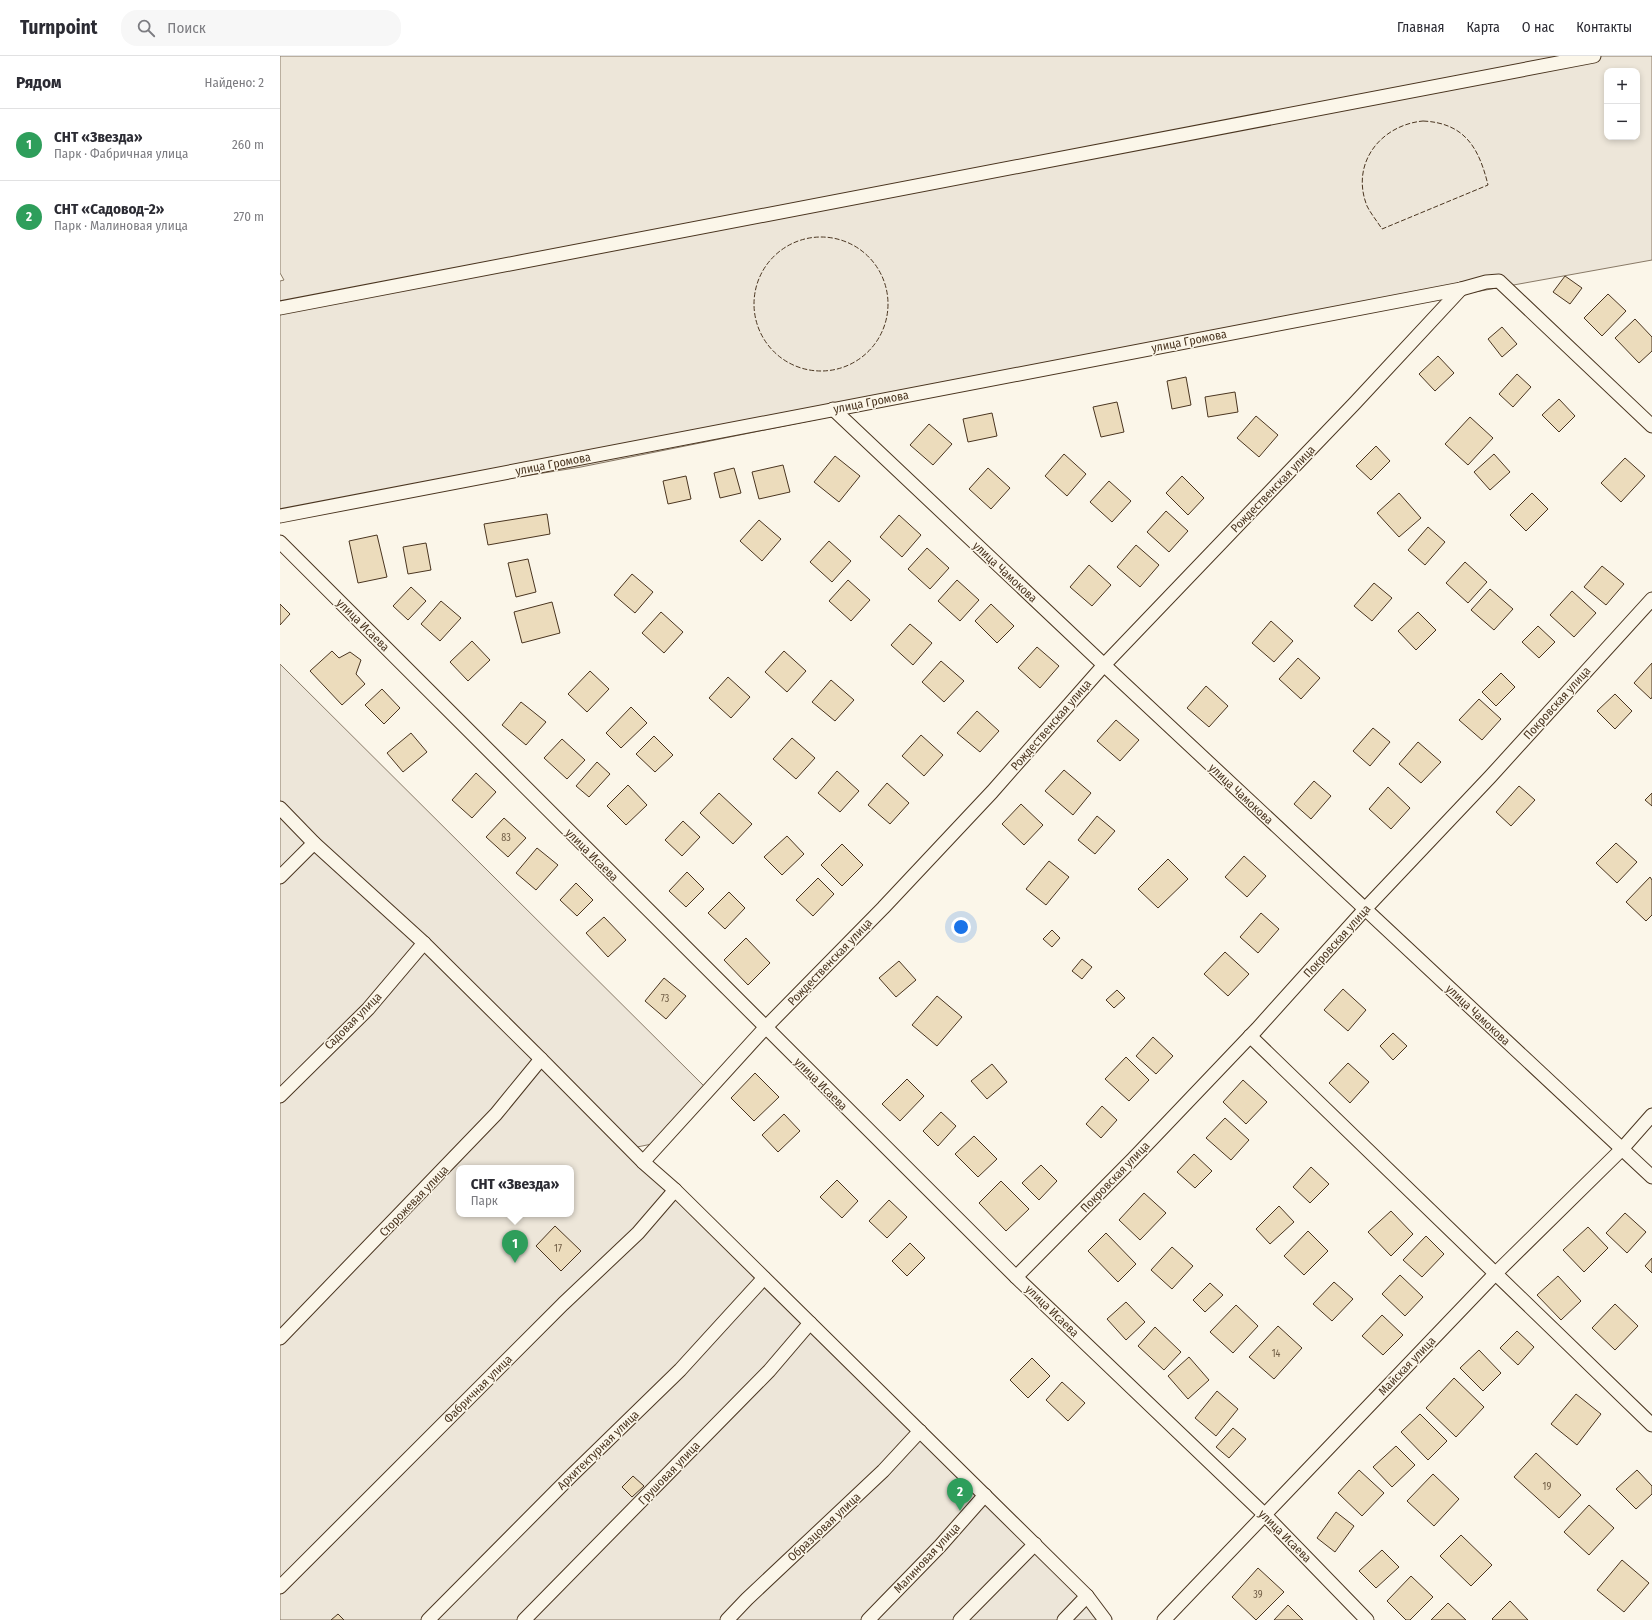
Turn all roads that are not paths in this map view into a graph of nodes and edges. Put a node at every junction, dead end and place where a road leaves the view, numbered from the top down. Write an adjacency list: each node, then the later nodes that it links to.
1 (1594, 56): 3 (street)
2 (1461, 289): 4 (street, улица Громова); 5 (street, улица Громова); 9 (street, Рождественская улица)
3 (280, 308)
4 (833, 409): 6 (street, улица Громова); 9 (street, улица Чамокова)
5 (1652, 426)
6 (280, 516)
7 (280, 542): 15 (street, улица Исаева)
8 (1652, 599): 13 (street, Покровская улица)
9 (1104, 666): 13 (street, улица Чамокова); 15 (street, Рождественская улица)
10 (280, 808): 11 (street)
11 (314, 843): 12 (street); 14 (street)
12 (280, 877)
13 (1365, 909): 16 (street, Покровская улица); 20 (street, улица Чамокова)
14 (424, 943): 17 (street); 18 (street, Садовая улица)
15 (765, 1028): 21 (street, Рождественская улица); 25 (street, улица Исаева)
16 (1250, 1036): 24 (street); 25 (street, Покровская улица)
17 (541, 1058): 21 (street); 28 (street, Сторожевая улица)
18 (280, 1096)
19 (1652, 1115): 20 (street, Майская улица)
20 (1622, 1149): 22 (street, улица Чамокова); 24 (street, Майская улица)
21 (643, 1162): 23 (street)
22 (1652, 1177)
23 (675, 1190): 26 (street); 34 (street, Фабричная улица)
24 (1496, 1273): 29 (street); 32 (street, Майская улица)
25 (1016, 1277): 32 (street, улица Исаева)
26 (764, 1278): 27 (street); 36 (street, Архитектурная улица)
27 (810, 1323): 30 (street); 37 (street, Грушовая улица)
28 (280, 1338)
29 (1652, 1425)
30 (920, 1432): 31 (street); 38 (street, Образцовая улица)
31 (985, 1495): 33 (street); 39 (street, Малиновая улица)
32 (1265, 1515): 43 (street, Майская улица); 44 (street, улица Исаева)
33 (1035, 1544): 35 (street); 40 (street)
34 (280, 1587)
35 (1087, 1596): 41 (street); 42 (street)
36 (428, 1620)
37 (524, 1620)
38 (727, 1620)
39 (868, 1620)
40 (960, 1620)
41 (1064, 1620)
42 (1105, 1620)
43 (1164, 1620)
44 (1368, 1620)

